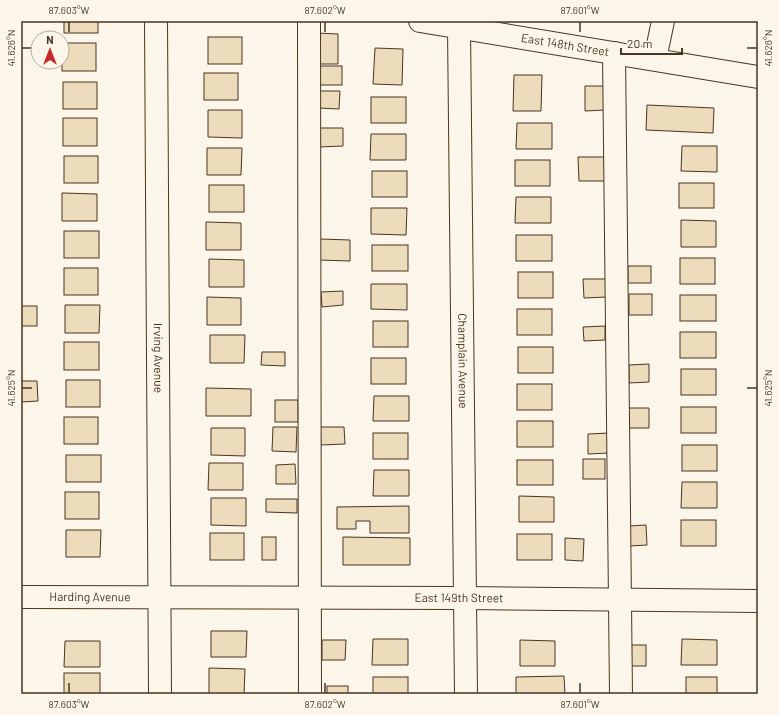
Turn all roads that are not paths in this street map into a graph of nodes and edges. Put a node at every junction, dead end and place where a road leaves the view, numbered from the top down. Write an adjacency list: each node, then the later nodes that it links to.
1 (156, 21): 10 (street, Irving Avenue)
2 (309, 21): 11 (street)
3 (420, 21): 5 (street, East 148th Street)
4 (663, 21): 7 (street)
5 (460, 28): 6 (street, East 148th Street); 12 (street, Champlain Avenue)
6 (614, 53): 7 (street, East 148th Street); 13 (street)
7 (655, 59): 8 (street, East 148th Street)
8 (758, 77)
9 (21, 597): 10 (street, Harding Avenue)
10 (159, 598): 11 (street, East 149th Street); 15 (street, Irving Avenue)
11 (309, 598): 12 (street, East 149th Street); 16 (street)
12 (465, 598): 13 (street, East 149th Street); 17 (street, Champlain Avenue)
13 (620, 600): 14 (street, East 149th Street); 18 (street)
14 (758, 601)
15 (160, 694)
16 (310, 694)
17 (466, 694)
18 (621, 694)

